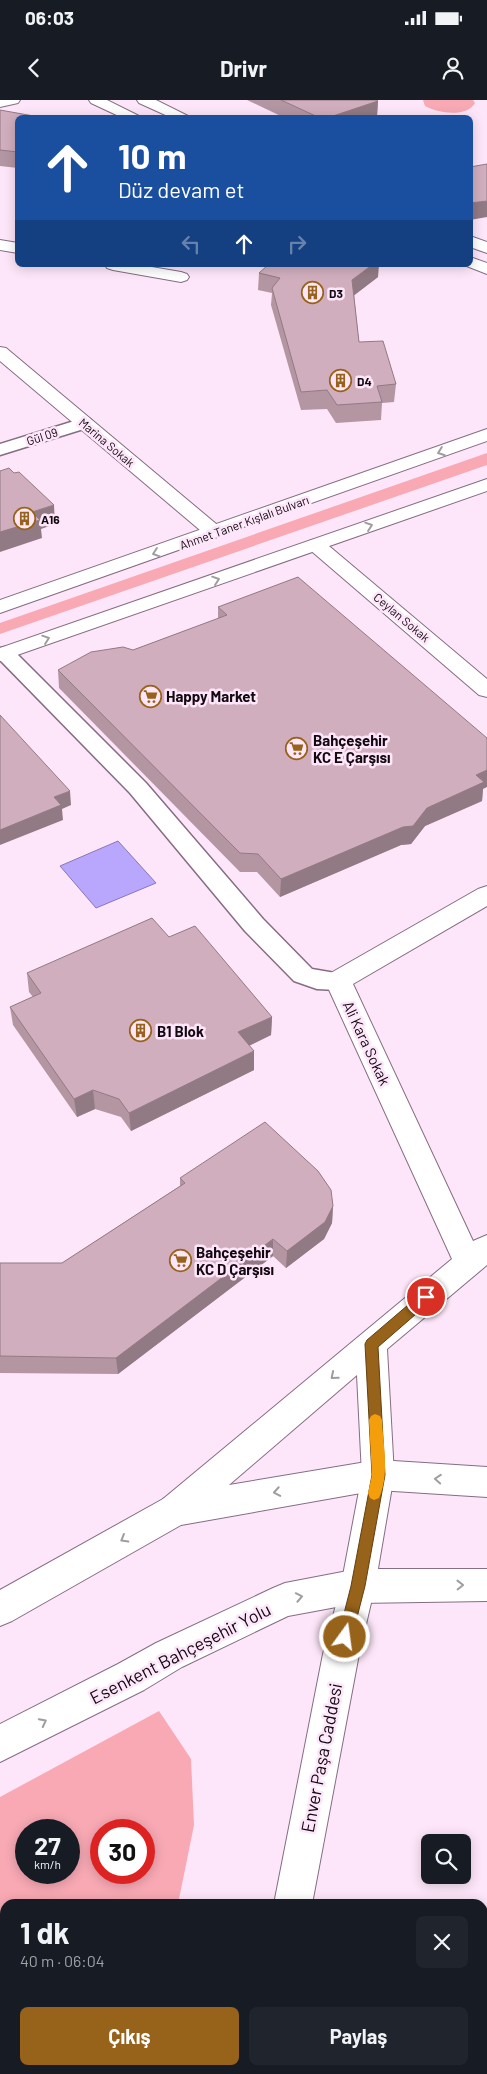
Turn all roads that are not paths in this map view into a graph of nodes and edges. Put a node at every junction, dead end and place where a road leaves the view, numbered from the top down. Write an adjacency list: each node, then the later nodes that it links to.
1 (13, 100): 4 (main road)
2 (96, 100): 5 (main road)
3 (146, 100): 6 (main road)
4 (0, 103)
5 (129, 115)
6 (178, 115)
7 (473, 241): 10 (main road)
8 (0, 245): 9 (main road)
9 (15, 248)
10 (487, 248)
11 (473, 263): 13 (main road)
12 (124, 267): 14 (main road)
13 (487, 269)
14 (181, 277)
15 (0, 352): 16 (main road, Marina Sokak)
16 (84, 423): 18 (lane, Gül 09); 20 (main road, Marina Sokak)
17 (487, 435): 20 (main road, Ahmet Taner Kışlalı Bulvarı, one-way to 20)
18 (0, 450)
19 (487, 485): 21 (main road, one-way to 19)
20 (214, 532): 22 (main road, Ahmet Taner Kışlalı Bulvarı, one-way to 22)
21 (316, 544): 23 (main road, one-way to 21); 24 (main road, Ceylan Sokak)
22 (0, 608)
23 (2, 654): 26 (lane)
24 (487, 690)
25 (487, 895): 26 (main road)
26 (338, 981): 27 (main road, Ali Kara Sokak)
27 (477, 1254): 28 (main road)
28 (371, 1344): 29 (main road, Enver Paşa Caddesi); 31 (main road, one-way to 31)
29 (378, 1475): 30 (main road, one-way to 29); 31 (main road, one-way to 31); 33 (main road, Enver Paşa Caddesi)
30 (487, 1482)
31 (175, 1510): 34 (main road, one-way to 34)
32 (487, 1585): 33 (main road, Esenkent Bahçeşehir Yolu, one-way to 32)
33 (358, 1586): 35 (main road, Esenkent Bahçeşehir Yolu, one-way to 33); 36 (main road, Enver Paşa Caddesi)
34 (0, 1609)
35 (0, 1744)
36 (294, 1899)

